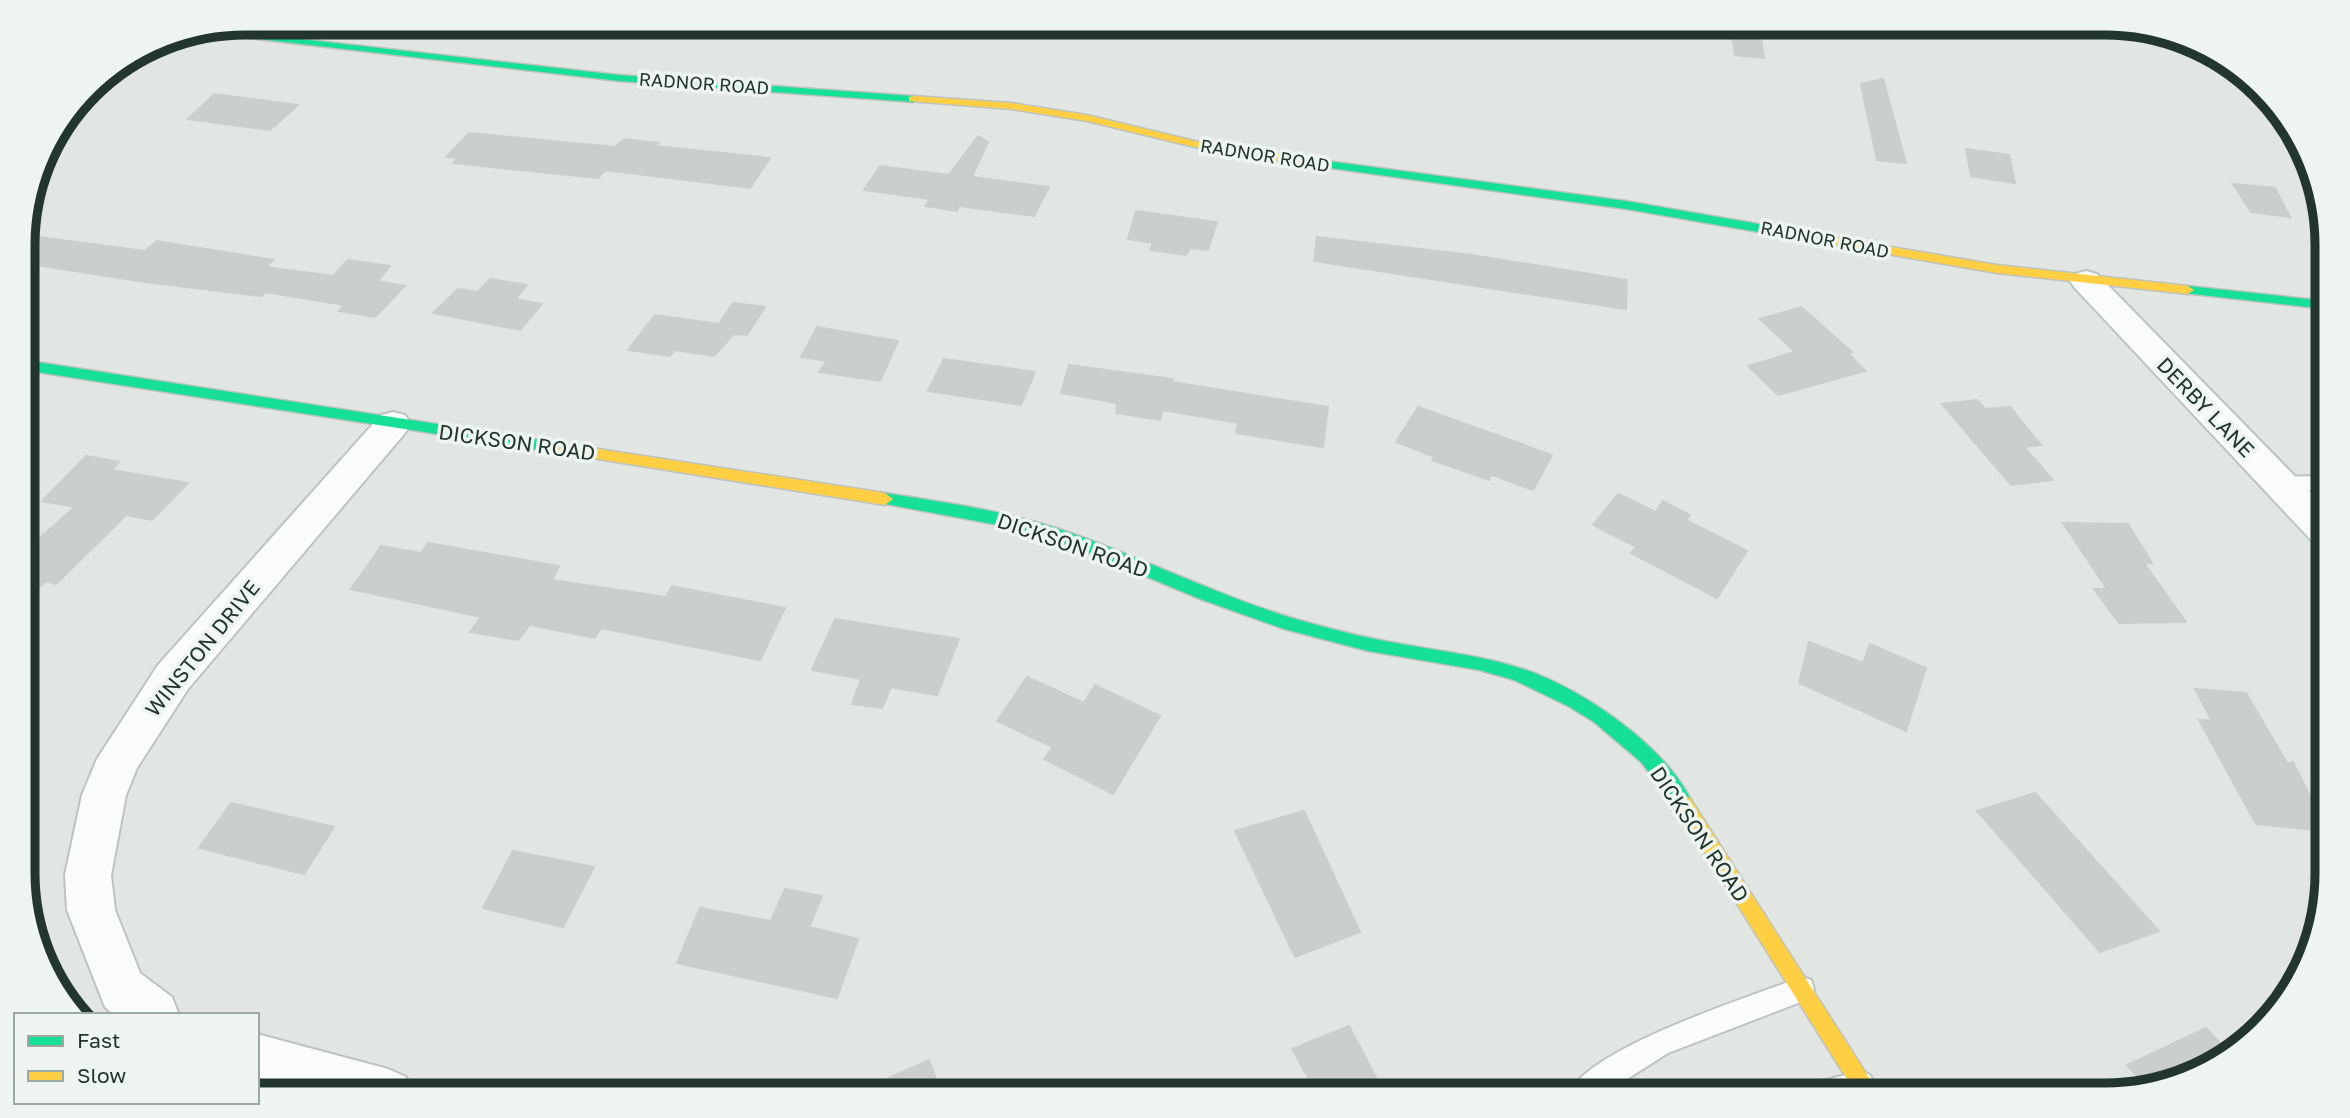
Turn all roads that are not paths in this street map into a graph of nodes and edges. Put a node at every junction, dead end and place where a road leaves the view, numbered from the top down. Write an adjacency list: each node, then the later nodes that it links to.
1 (237, 35): 2 (street, RADNOR ROAD)
2 (2086, 281): 3 (street, RADNOR ROAD); 7 (street, DERBY LANE)
3 (2315, 304)
4 (35, 367): 5 (street, DICKSON ROAD)
5 (393, 424): 9 (street, DICKSON ROAD); 10 (street, WINSTON DRIVE)
6 (2315, 483): 7 (lane)
7 (2279, 484): 8 (street, DERBY LANE)
8 (2315, 521)
9 (1802, 989): 13 (lane); 14 (street, DICKSON ROAD)
10 (151, 1013)
11 (259, 1060): 12 (street)
12 (344, 1083)
13 (1597, 1083)
14 (1861, 1083)

